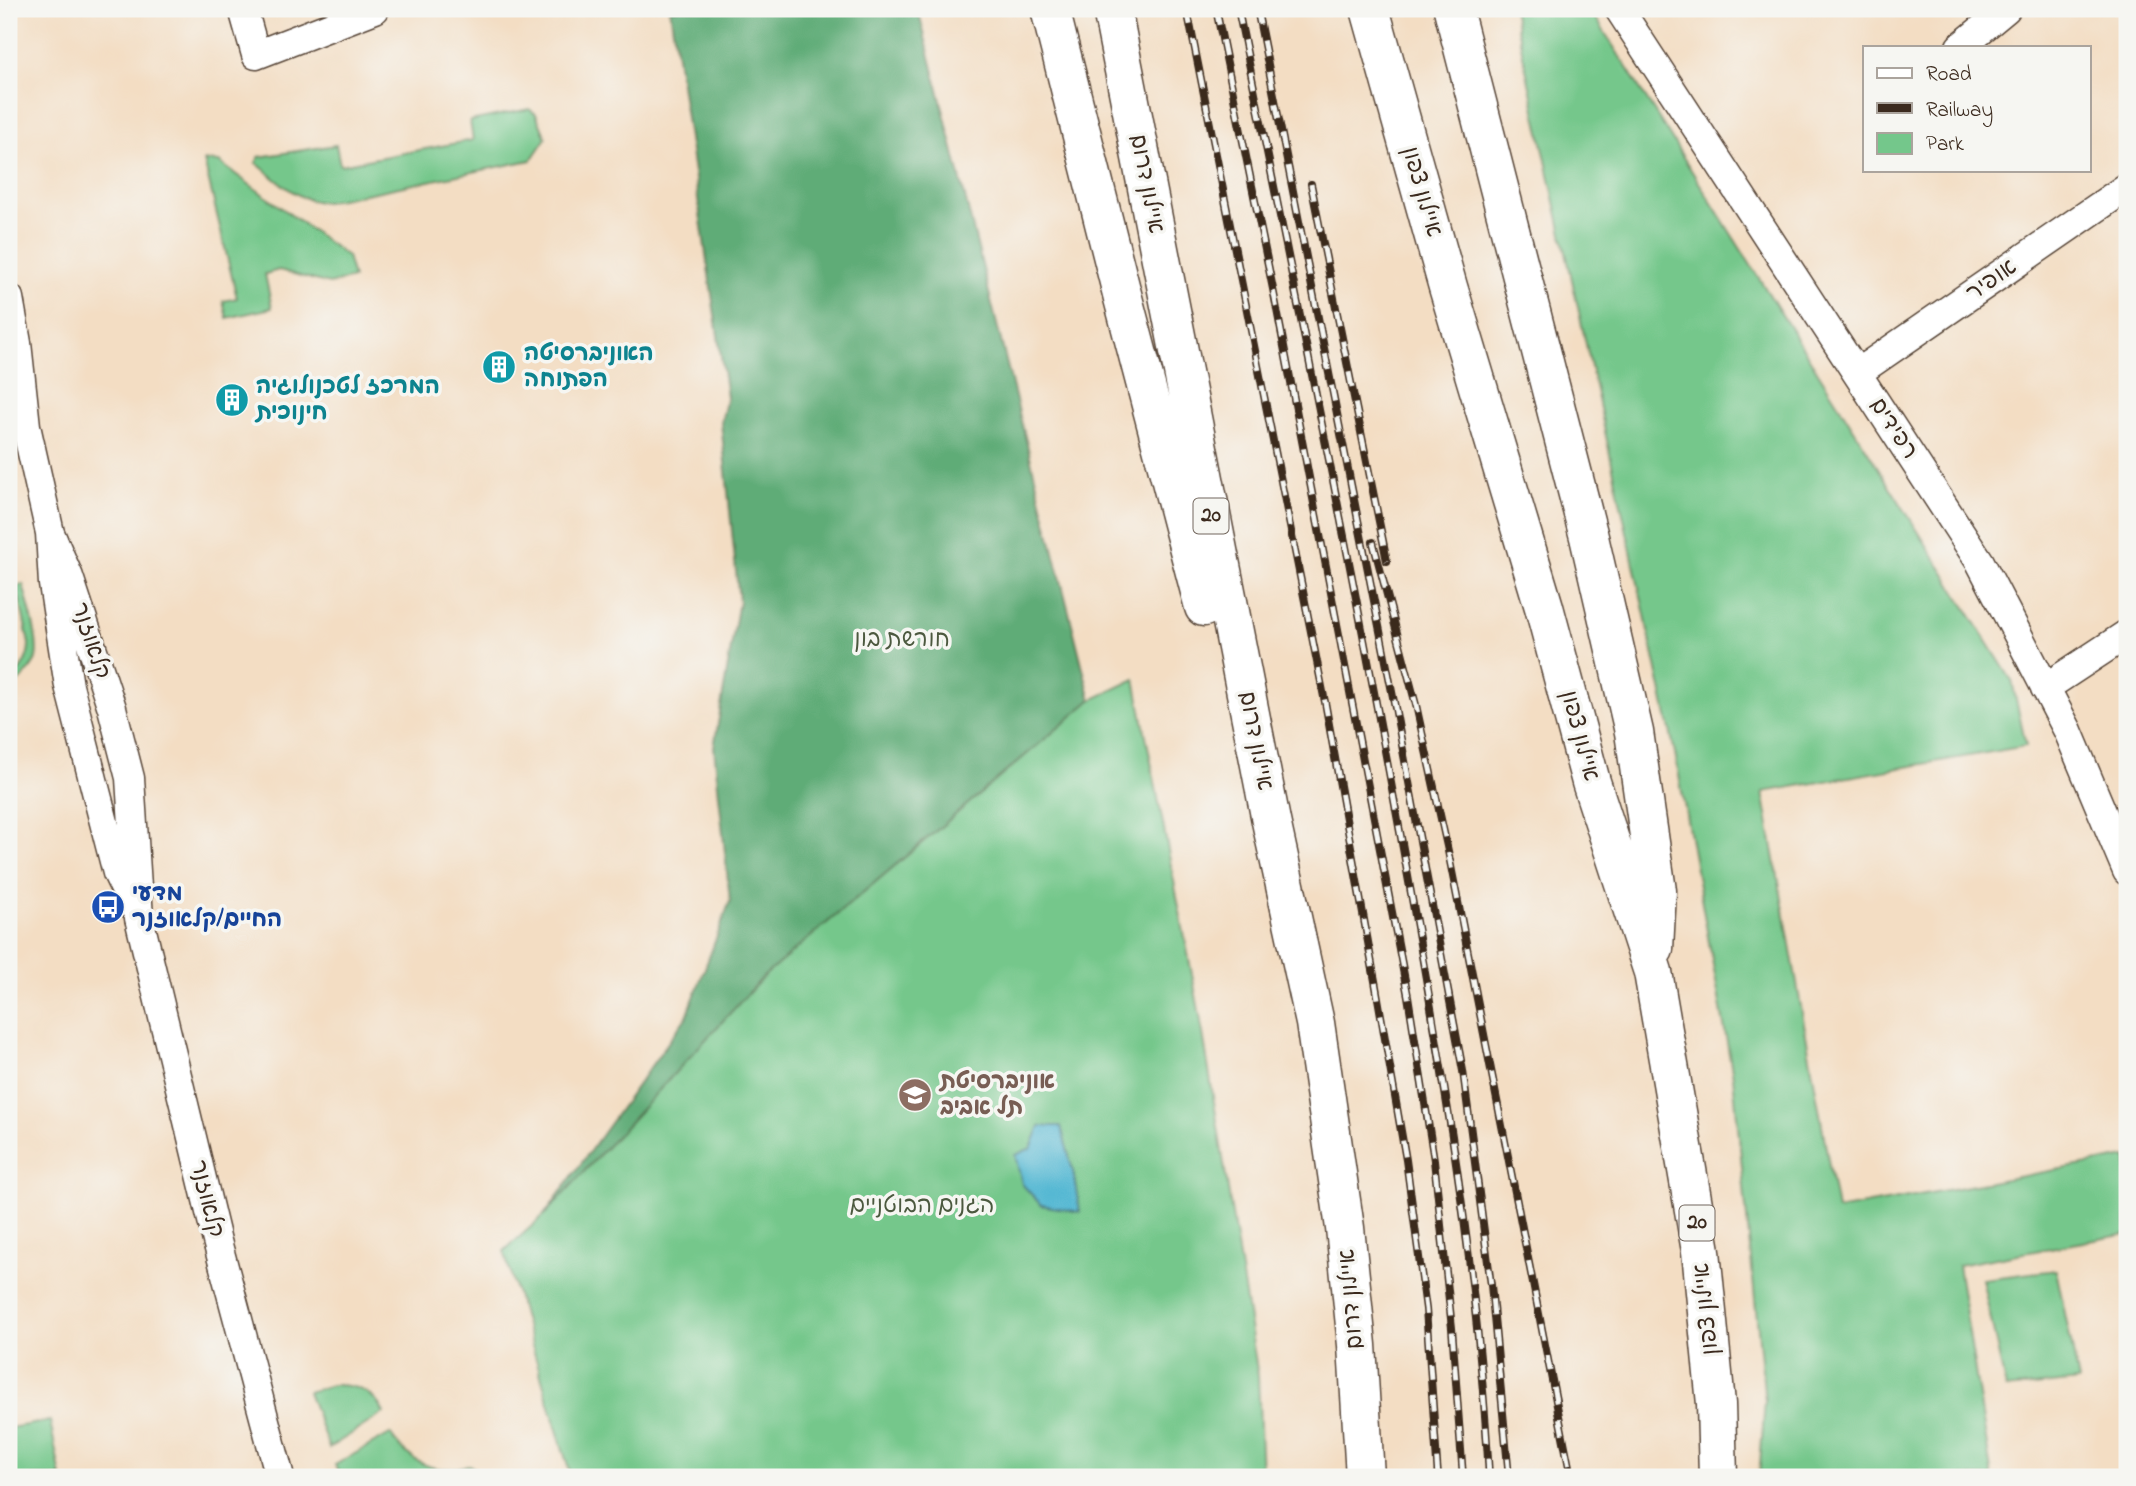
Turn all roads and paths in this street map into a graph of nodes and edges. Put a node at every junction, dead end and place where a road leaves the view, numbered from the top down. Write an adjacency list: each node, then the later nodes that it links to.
1 (243, 9): 2 (street)
2 (375, 9)
3 (1051, 9): 21 (highway)
4 (1112, 9): 21 (highway, איילון דרום / 20)
5 (1370, 9): 20 (highway, איילון צפון / 20)
6 (1453, 9): 20 (highway)
7 (1619, 9): 12 (street, רפידים)
8 (2006, 9): 9 (street)
9 (1961, 46)
10 (2127, 187): 12 (street, אופיר)
11 (9, 298): 14 (street, קלאוזנר)
12 (1857, 373): 17 (street, רפידים)
13 (9, 387): 14 (street, קלאוזנר)
14 (26, 426): 15 (street, קלאוזנר)
15 (50, 533): 19 (street, קלאוזנר); 19 (street, קלאוזנר)
16 (2127, 634): 17 (street)
17 (2045, 688): 18 (street, רפידים)
18 (2127, 871)
19 (139, 918): 22 (street, קלאוזנר)
20 (1653, 972): 24 (highway, איילון צפון / 20)
21 (1315, 1023): 23 (highway, איילון דרום / 20)
22 (280, 1477)
23 (1365, 1477)
24 (1718, 1477)

